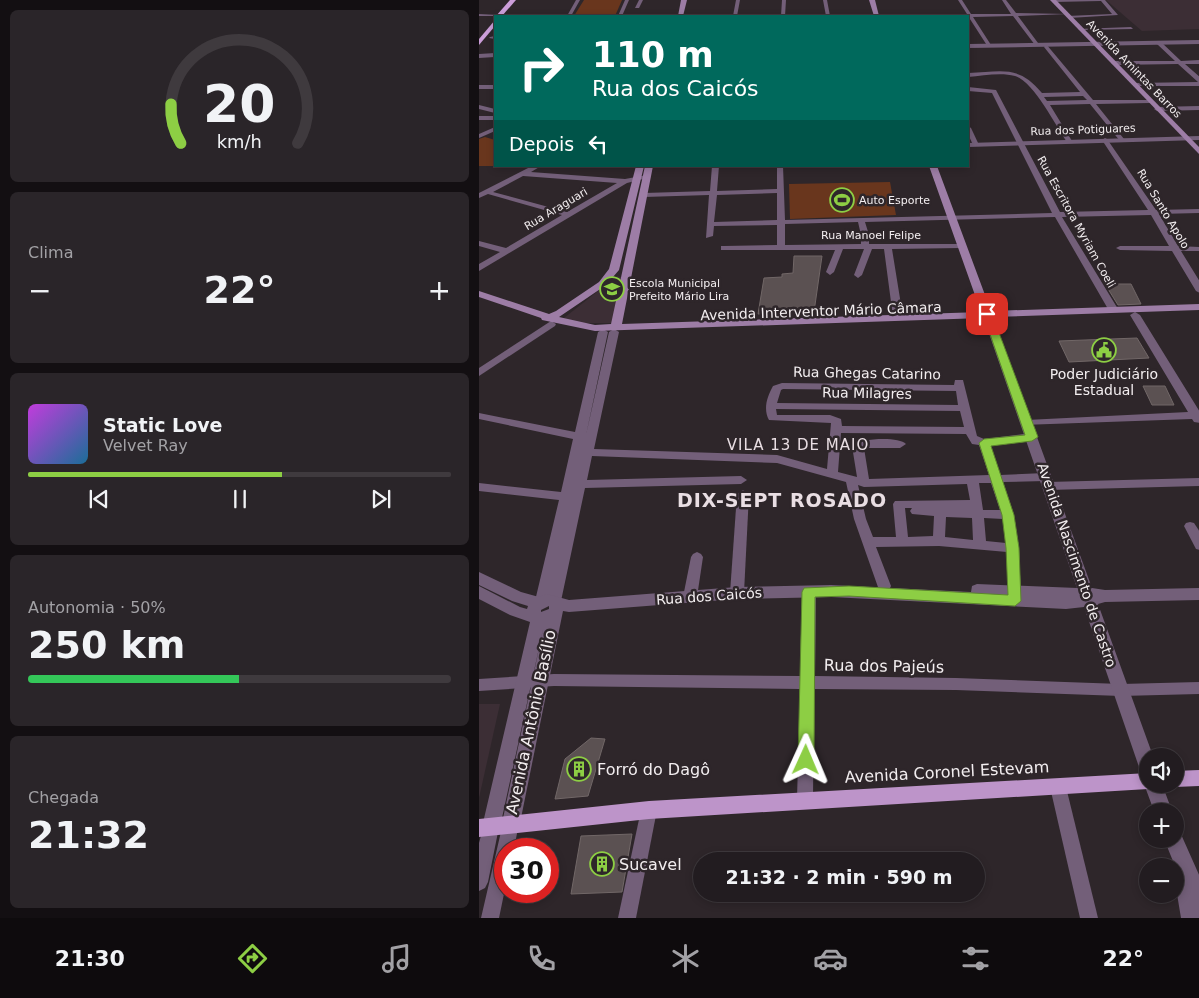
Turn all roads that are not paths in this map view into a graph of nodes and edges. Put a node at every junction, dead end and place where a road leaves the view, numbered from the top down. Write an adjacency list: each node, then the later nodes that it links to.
1 (513, 0): 19 (highway)
2 (521, 0): 20 (highway)
3 (578, 0): 21 (street)
4 (627, 0): 22 (street)
5 (641, 0): 15 (street)
6 (685, 0): 18 (main road)
7 (737, 0): 23 (street)
8 (784, 0): 24 (street)
9 (825, 0): 25 (street)
10 (865, 0): 17 (main road)
11 (872, 0): 17 (main road)
12 (960, 0): 29 (street)
13 (1004, 0): 26 (street)
14 (1053, 0): 27 (main road, Avenida Amintas Barros); 27 (street)
15 (637, 7)
16 (690, 9): 18 (main road)
17 (876, 13)
18 (681, 14)
19 (500, 15)
20 (510, 15)
21 (570, 15)
22 (620, 15)
23 (735, 15)
24 (783, 15)
25 (828, 15)
26 (1015, 15): 27 (street); 29 (street); 38 (street)
27 (1067, 15): 34 (main road, Avenida Amintas Barros)
28 (494, 16): 30 (street)
29 (970, 16): 43 (street)
30 (479, 17): 31 (street)
31 (494, 22): 32 (street); 37 (highway)
32 (479, 25)
33 (1131, 28): 34 (street)
34 (1080, 29): 40 (main road, Avenida Amintas Barros)
35 (494, 37): 45 (highway)
36 (1199, 41): 39 (street); 40 (street)
37 (479, 43)
38 (1035, 43): 41 (street); 44 (street)
39 (1159, 43): 40 (street); 47 (street)
40 (1095, 44): 41 (street); 49 (main road, Avenida Amintas Barros)
41 (1051, 45): 44 (street); 56 (street)
42 (969, 46): 43 (street)
43 (988, 46): 44 (street)
44 (1007, 47)
45 (479, 55): 46 (street)
46 (494, 55)
47 (1179, 62): 48 (street); 49 (street); 51 (street)
48 (1199, 62)
49 (1114, 63): 52 (main road, Avenida Amintas Barros)
50 (969, 75): 57 (street)
51 (1198, 80): 52 (street)
52 (1135, 85): 58 (main road, Avenida Amintas Barros)
53 (479, 87): 54 (street)
54 (494, 87)
55 (969, 90): 75 (street, Rua Escritora Myriam Coeli)
56 (1086, 94): 57 (street); 59 (street)
57 (1039, 95): 60 (street)
58 (1150, 101): 59 (street); 63 (main road, Avenida Amintas Barros)
59 (1092, 102): 60 (street); 73 (street)
60 (1044, 103): 74 (street)
61 (479, 107): 64 (street)
62 (1199, 108): 63 (street)
63 (1157, 109): 70 (main road, Avenida Amintas Barros)
64 (494, 111)
65 (479, 118): 66 (street)
66 (494, 118)
67 (494, 129): 69 (street)
68 (969, 132): 76 (street)
69 (479, 136)
70 (1185, 138): 71 (street, Rua dos Potiguares); 73 (street, Rua dos Potiguares); 77 (main road, Avenida Amintas Barros)
71 (1199, 138)
72 (1105, 140): 73 (street, Rua dos Potiguares); 74 (street, Rua dos Potiguares); 94 (street, Rua Santo Apolo)
73 (1123, 140)
74 (1069, 141): 75 (street, Rua dos Potiguares)
75 (1019, 144): 76 (street, Rua dos Potiguares); 97 (street, Rua Escritora Myriam Coeli)
76 (972, 145)
77 (1199, 153)
78 (526, 167): 89 (street)
79 (536, 167): 85 (street)
80 (640, 167): 86 (main road, Avenida Antônio Basílio)
81 (648, 167): 86 (main road, Avenida Antônio Basílio)
82 (716, 167): 90 (street)
83 (780, 167): 88 (street)
84 (933, 167): 95 (main road, Avenida Nascimento de Castro)
85 (522, 174): 87 (street); 89 (street)
86 (642, 178): 87 (street, Rua Araguari); 91 (main road, Avenida Antônio Basílio); 117 (main road, Avenida Antônio Basílio)
87 (625, 181): 96 (street, Rua Araguari)
88 (781, 191): 90 (street); 99 (street)
89 (483, 192): 92 (street); 96 (street)
90 (713, 192): 91 (street); 100 (street)
91 (644, 195): 114 (main road, Avenida Antônio Basílio)
92 (479, 196)
93 (1199, 211): 94 (street)
94 (1154, 213): 97 (street); 111 (street, Rua Santo Apolo)
95 (953, 214): 97 (street); 98 (street); 105 (main road, Avenida Nascimento de Castro)
96 (569, 215): 112 (street, Rua Araguari)
97 (1058, 216): 122 (street, Rua Escritora Myriam Coeli)
98 (861, 220): 99 (street); 106 (street)
99 (782, 223): 100 (street); 103 (street)
100 (710, 224): 101 (street)
101 (709, 236)
102 (479, 243): 112 (street)
103 (781, 246): 104 (street, Rua Manoel Felipe); 108 (street, Rua Manoel Felipe)
104 (840, 246): 106 (street, Rua Manoel Felipe); 115 (street)
105 (961, 246): 107 (street, Rua Manoel Felipe); 126 (main road, Avenida Nascimento de Castro)
106 (867, 247): 107 (street, Rua Manoel Felipe); 116 (street)
107 (888, 247): 125 (street)
108 (724, 248)
109 (1120, 248): 111 (street)
110 (1199, 249): 111 (street)
111 (1174, 250): 118 (street, Rua Santo Apolo)
112 (507, 251): 113 (street, Rua Araguari)
113 (479, 268)
114 (629, 268): 117 (main road); 129 (main road, Avenida Antônio Basílio)
115 (830, 272)
116 (858, 275)
117 (603, 283): 127 (main road)
118 (1199, 291)
119 (479, 294): 127 (main road, Avenida Interventor Mário Câmara)
120 (479, 300): 127 (main road, Avenida Interventor Mário Câmara)
121 (1199, 307): 122 (main road, Avenida Interventor Mário Câmara)
122 (1113, 309): 126 (main road, Avenida Interventor Mário Câmara)
123 (1199, 312): 124 (main road, Avenida Interventor Mário Câmara)
124 (1135, 315): 126 (main road, Avenida Interventor Mário Câmara); 135 (street)
125 (898, 317): 126 (main road, Avenida Interventor Mário Câmara); 128 (main road, Avenida Interventor Mário Câmara)
126 (988, 317): 128 (main road, Avenida Interventor Mário Câmara); 136 (street, Avenida Nascimento de Castro)
127 (551, 319): 129 (main road, Avenida Interventor Mário Câmara); 130 (street); 131 (street)
128 (754, 327): 129 (main road, Avenida Interventor Mário Câmara)
129 (611, 330): 140 (street, Avenida Antônio Basílio)
130 (479, 364)
131 (479, 373)
132 (771, 406): 133 (street, Rua Milagres); 133 (street, Rua Ghegas Catarino); 137 (street)
133 (964, 408): 138 (street)
134 (479, 416): 140 (street)
135 (1198, 418): 136 (street)
136 (1026, 423): 139 (street, Avenida Nascimento de Castro)
137 (837, 429): 138 (street); 144 (street)
138 (971, 434): 141 (street)
139 (1032, 437): 141 (street); 148 (street, Avenida Nascimento de Castro)
140 (584, 438): 143 (street, Avenida Antônio Basílio)
141 (984, 443): 146 (street)
142 (900, 444): 149 (street)
143 (582, 450): 144 (street); 151 (street, Avenida Antônio Basílio); 154 (street, Avenida Antônio Basílio)
144 (832, 473): 149 (street)
145 (972, 478): 146 (street); 149 (street); 155 (street)
146 (995, 478): 148 (street); 158 (street)
147 (741, 480): 151 (street)
148 (1047, 481): 150 (street); 175 (street, Avenida Nascimento de Castro)
149 (857, 482): 162 (street)
150 (1199, 482)
151 (580, 484): 177 (street, Avenida Antônio Basílio)
152 (479, 487): 154 (street)
153 (743, 494): 172 (street)
154 (565, 498): 177 (street, Avenida Antônio Basílio)
155 (977, 509): 156 (street); 157 (street); 158 (street); 163 (street)
156 (900, 510): 157 (street); 160 (street)
157 (940, 512): 161 (street)
158 (1008, 515): 165 (street)
159 (1190, 526): 164 (street)
160 (902, 540): 161 (street); 162 (street)
161 (939, 541): 163 (street)
162 (869, 542): 168 (street)
163 (980, 545): 165 (street)
164 (1199, 546)
165 (1013, 548): 174 (street)
166 (697, 557): 176 (street)
167 (479, 578): 177 (street, Rua dos Caicós)
168 (885, 586): 169 (street, Rua dos Caicós); 174 (street, Rua dos Caicós)
169 (849, 591): 171 (street, Rua dos Caicós); 174 (street, Rua dos Caicós)
170 (479, 592): 177 (street, Rua dos Caicós)
171 (809, 592): 172 (street, Rua dos Caicós); 179 (street)
172 (737, 593): 176 (street, Rua dos Caicós)
173 (1199, 594): 175 (street, Rua dos Caicós)
174 (1014, 596): 175 (street, Rua dos Caicós)
175 (1094, 597): 182 (street, Avenida Nascimento de Castro)
176 (690, 598): 177 (street, Rua dos Caicós)
177 (549, 609): 178 (street, Avenida Antônio Basílio)
178 (531, 682): 179 (street, Rua dos Pajeús); 180 (street, Rua dos Pajeús); 190 (street, Avenida Antônio Basílio); 191 (street, Avenida Antônio Basílio)
179 (808, 682): 182 (street, Rua dos Pajeús); 188 (street)
180 (479, 685)
181 (1199, 688): 182 (street, Rua dos Pajeús)
182 (1121, 690): 183 (street, Avenida Nascimento de Castro)
183 (1141, 748)
184 (1199, 778): 185 (main road)
185 (1184, 779)
186 (1139, 782): 187 (main road, Avenida Coronel Estevam)
187 (1058, 786): 188 (main road, Avenida Coronel Estevam); 198 (street)
188 (805, 799): 189 (main road, Avenida Coronel Estevam)
189 (649, 810): 190 (main road, Avenida Coronel Estevam); 197 (street)
190 (511, 824): 191 (main road, Avenida Coronel Estevam); 196 (street, Avenida Antônio Basílio)
191 (485, 828): 194 (street, Avenida Antônio Basílio)
192 (1184, 868): 195 (street)
193 (1184, 876): 199 (street)
194 (479, 882)
195 (1199, 902)
196 (489, 918)
197 (627, 918)
198 (1089, 918)
199 (1191, 918)

